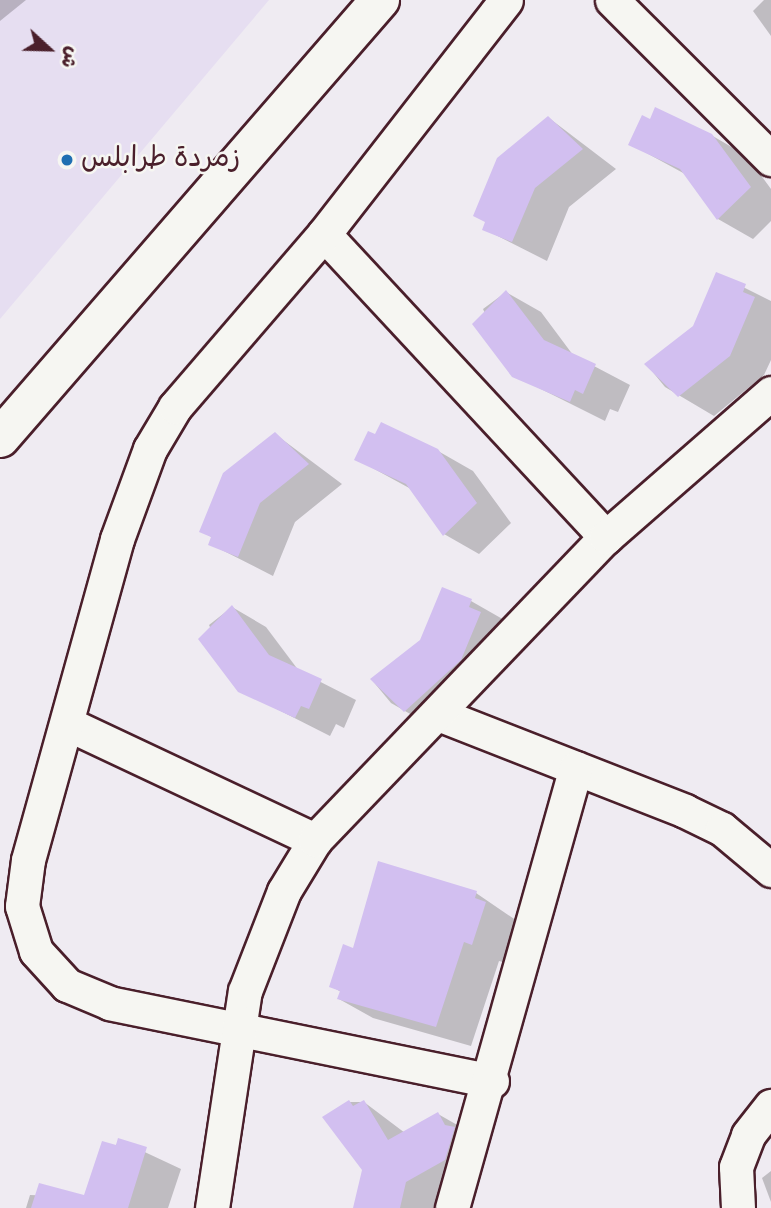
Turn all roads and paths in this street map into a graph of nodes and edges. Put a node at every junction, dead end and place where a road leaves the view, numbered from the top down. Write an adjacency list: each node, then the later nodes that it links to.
1 (380, 0): 7 (main road)
2 (506, 0): 5 (street)
3 (612, 0): 4 (street)
4 (771, 159)
5 (324, 234): 8 (street); 10 (street)
6 (771, 393): 8 (street)
7 (0, 438)
8 (606, 537): 9 (street)
9 (438, 713): 11 (street); 12 (street)
10 (68, 724): 12 (street); 14 (street)
11 (576, 768): 13 (street); 15 (street)
12 (315, 840): 14 (street)
13 (771, 870)
14 (239, 1027): 15 (street); 17 (street)
15 (492, 1081): 18 (street)
16 (771, 1106): 19 (street)
17 (212, 1208)
18 (452, 1208)
19 (738, 1208)

